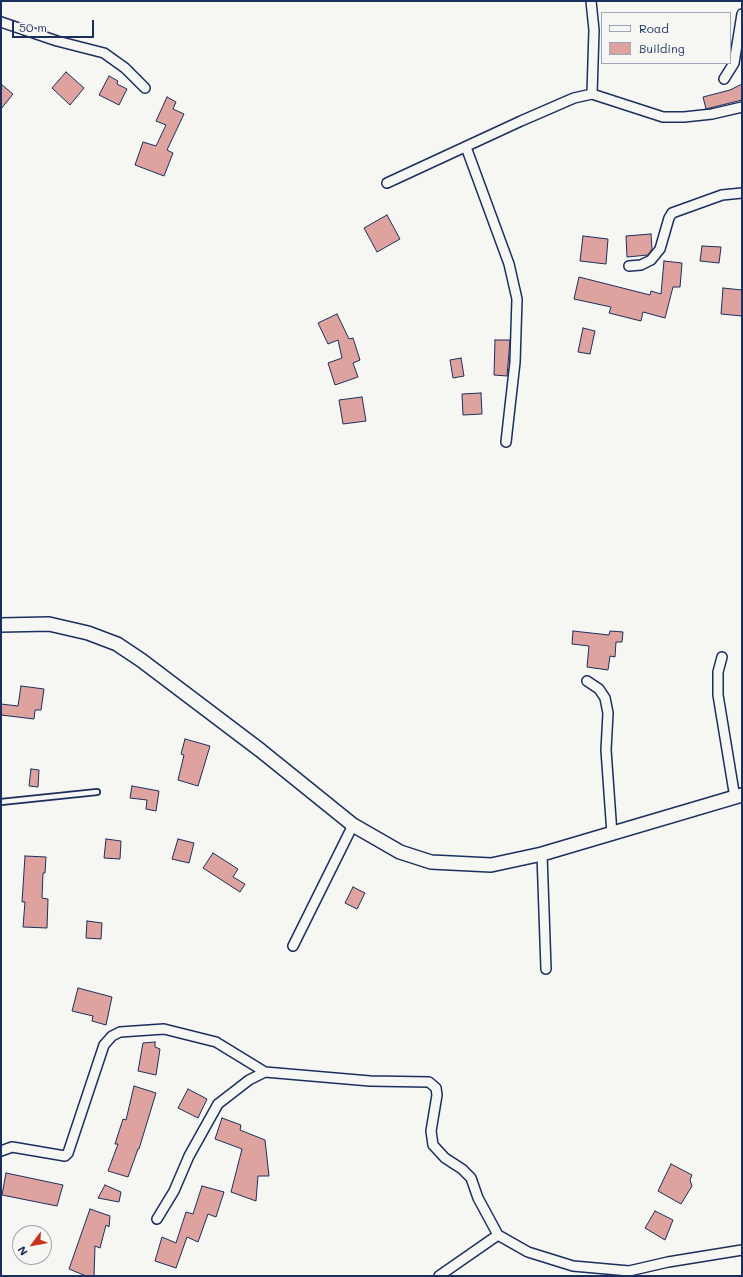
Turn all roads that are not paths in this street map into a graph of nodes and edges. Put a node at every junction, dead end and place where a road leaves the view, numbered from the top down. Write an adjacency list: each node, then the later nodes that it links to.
1 (591, 1): 6 (street)
2 (742, 14): 4 (street)
3 (1, 22): 5 (street)
4 (724, 79)
5 (145, 88)
6 (592, 94): 7 (street); 8 (street)
7 (742, 106)
8 (466, 147): 9 (street); 12 (street)
9 (387, 183)
10 (742, 193): 11 (street)
11 (629, 266)
12 (506, 442)
13 (1, 626): 19 (street)
14 (722, 657): 17 (street)
15 (587, 681): 20 (street)
16 (97, 792): 18 (lane)
17 (738, 797): 20 (street)
18 (1, 802)
19 (353, 825): 21 (street); 22 (street)
20 (612, 834): 21 (street)
21 (542, 854): 23 (street)
22 (292, 946)
23 (546, 969)
24 (265, 1072): 25 (street); 26 (street); 27 (street)
25 (1, 1151)
26 (157, 1219)
27 (498, 1235): 28 (street); 29 (street)
28 (742, 1250)
29 (439, 1276)

